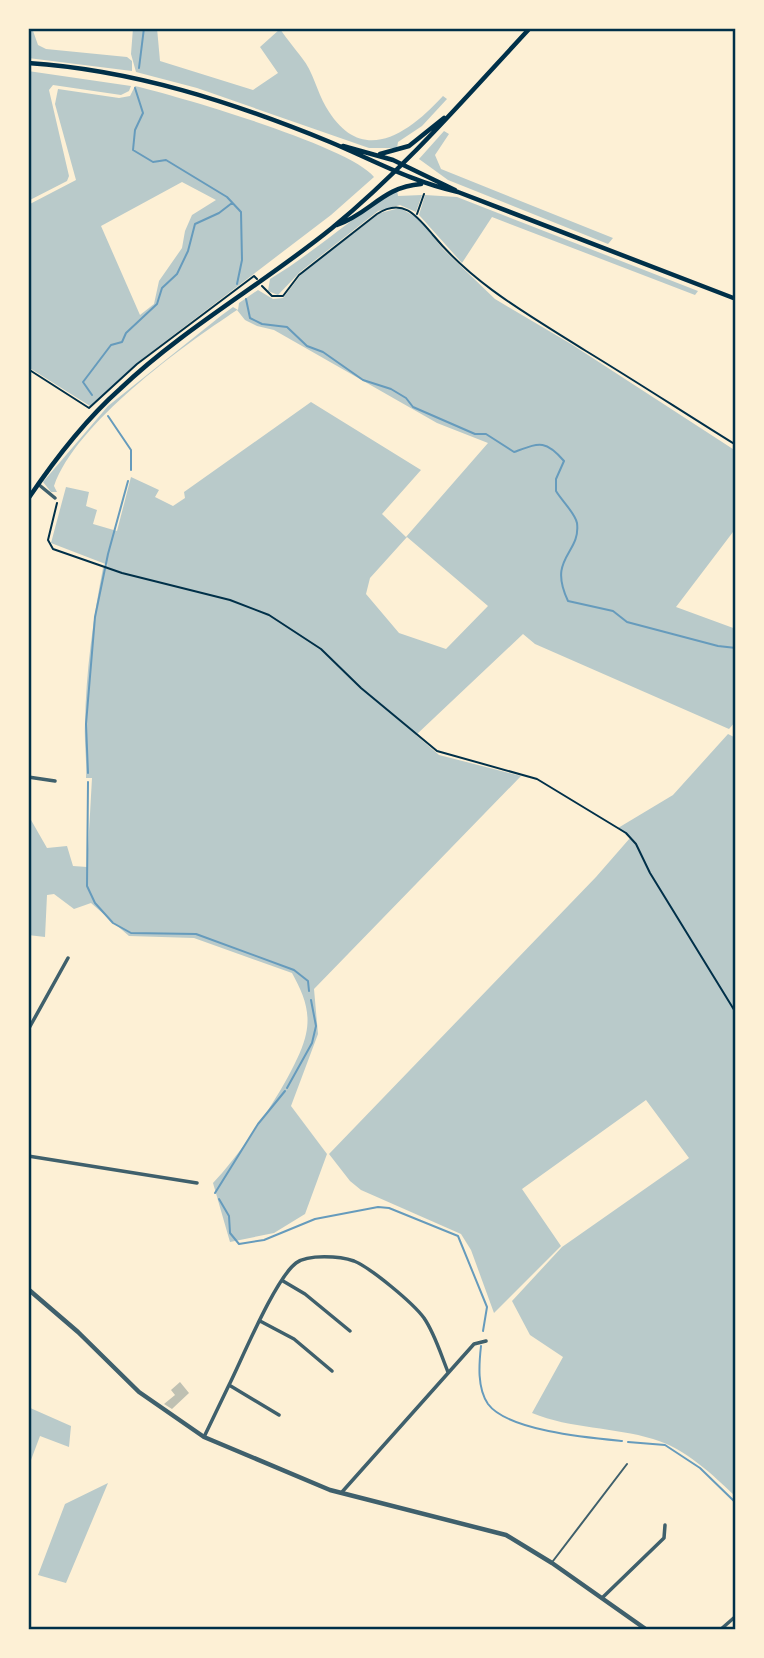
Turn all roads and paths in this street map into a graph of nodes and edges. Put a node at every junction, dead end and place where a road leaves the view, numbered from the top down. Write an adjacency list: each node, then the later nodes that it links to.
1 (530, 28): 3 (main road)
2 (28, 63): 4 (main road)
3 (455, 108): 5 (main road); 6 (main road)
4 (332, 143): 5 (main road); 7 (main road)
5 (376, 154): 6 (main road)
6 (403, 165): 7 (main road); 9 (main road)
7 (396, 172): 8 (main road); 12 (main road)
8 (424, 184): 9 (main road); 12 (main road)
9 (458, 192): 14 (main road)
10 (424, 194): 11 (path)
11 (417, 215): 13 (path); 17 (path)
12 (333, 227): 13 (main road)
13 (259, 282): 18 (main road)
14 (736, 299)
15 (28, 369): 16 (path)
16 (89, 408)
17 (736, 445)
18 (38, 484): 19 (street); 20 (main road)
19 (55, 498): 24 (path)
20 (28, 499)
21 (28, 777): 22 (street)
22 (55, 781)
23 (68, 958): 25 (street)
24 (736, 1013)
25 (28, 1030)
26 (28, 1156): 27 (street)
27 (197, 1183)
28 (282, 1281): 30 (street); 31 (street); 34 (street)
29 (28, 1289): 37 (street)
30 (260, 1321): 33 (street); 35 (street)
31 (350, 1331)
32 (486, 1341): 34 (street)
33 (331, 1371)
34 (448, 1373): 39 (street)
35 (229, 1385): 36 (street); 37 (street)
36 (279, 1415)
37 (204, 1437): 39 (street)
38 (627, 1464): 41 (lane)
39 (341, 1493): 41 (street)
40 (665, 1525): 42 (street)
41 (552, 1563): 42 (street)
42 (602, 1598): 44 (street)
43 (736, 1616): 45 (street)
44 (647, 1630)
45 (720, 1630)

